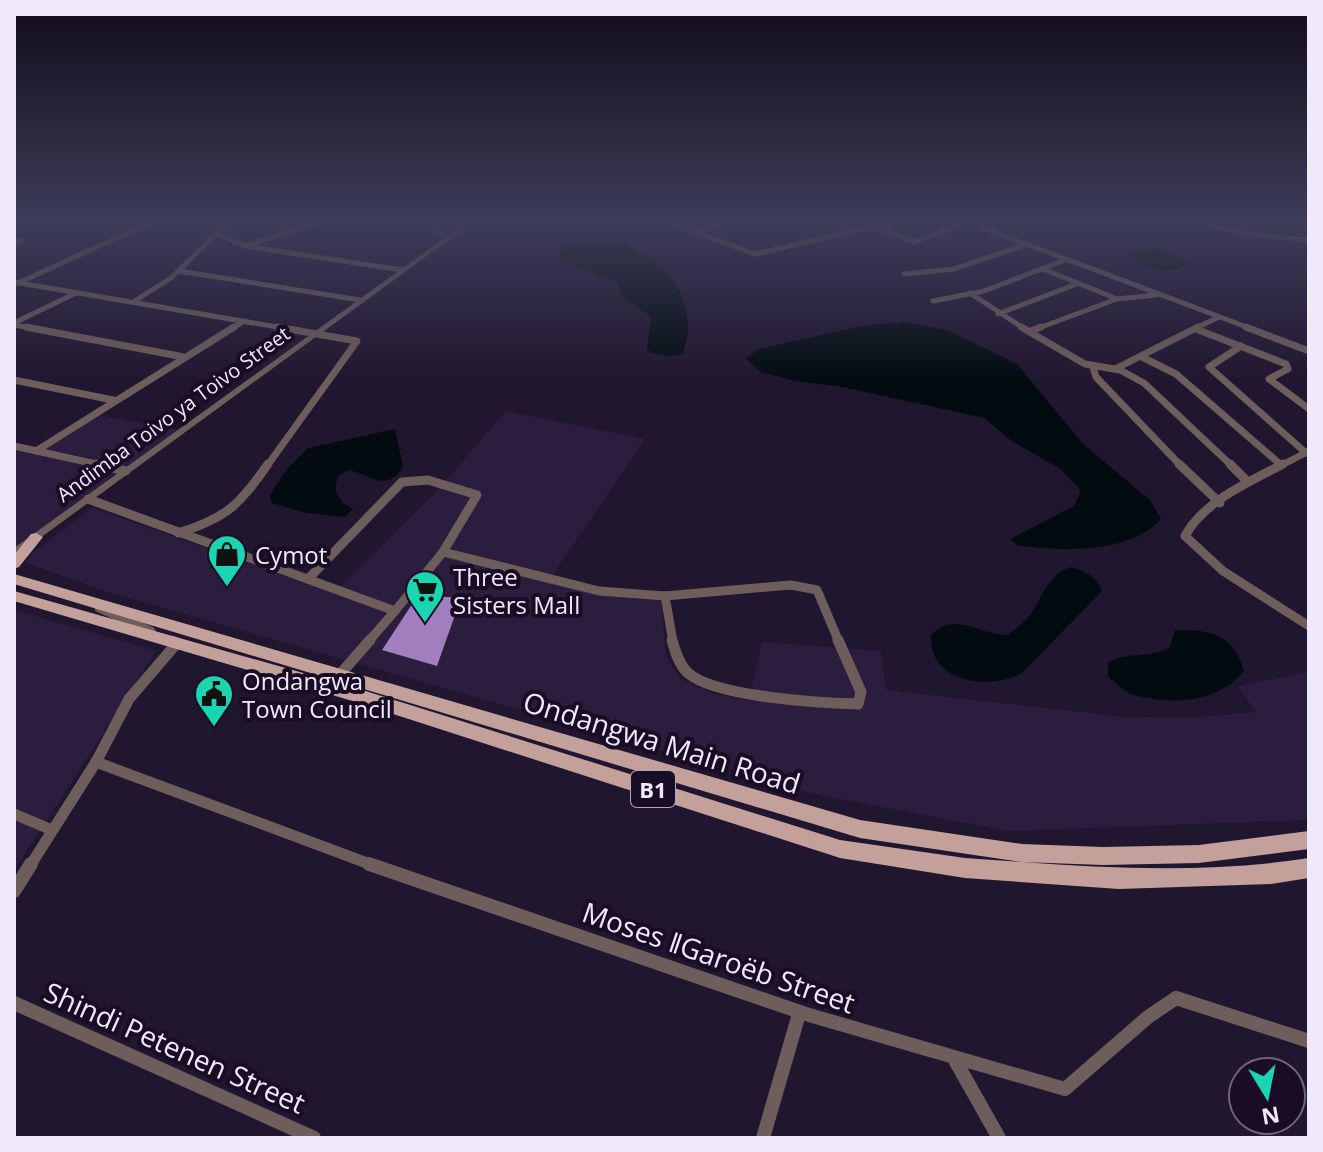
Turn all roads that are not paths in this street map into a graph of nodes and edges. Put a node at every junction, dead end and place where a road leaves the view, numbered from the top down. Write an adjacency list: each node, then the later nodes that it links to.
1 (33, 275): 8 (street)
2 (173, 275): 16 (street)
3 (202, 275): 14 (street)
4 (395, 275): 14 (street, Andimba Toivo ya Toivo Street)
5 (1025, 275): 11 (street)
6 (1058, 275): 9 (street)
7 (1105, 275): 12 (street)
8 (15, 283): 10 (street)
9 (1079, 283): 13 (street); 17 (street)
10 (77, 292): 16 (street); 20 (street)
11 (970, 293): 15 (street); 17 (street)
12 (1159, 295): 13 (street); 18 (street)
13 (1117, 299): 22 (street)
14 (360, 300): 23 (street, Andimba Toivo ya Toivo Street)
15 (933, 301)
16 (133, 302): 19 (street)
17 (998, 314): 22 (street)
18 (1219, 317): 21 (street); 25 (street)
19 (244, 322): 23 (street); 26 (street)
20 (14, 324): 26 (street)
21 (1196, 329): 24 (street); 27 (street)
22 (1031, 331): 28 (street)
23 (312, 334): 37 (street, Andimba Toivo ya Toivo Street); 41 (street)
24 (1241, 346): 32 (street); 35 (street)
25 (1309, 351)
26 (184, 357): 31 (street)
27 (1142, 357): 29 (street); 36 (street)
28 (1093, 367): 29 (street); 40 (street)
29 (1115, 369): 38 (street)
30 (14, 380): 31 (street)
31 (113, 400): 34 (street)
32 (1309, 409)
33 (14, 446): 34 (street)
34 (36, 451): 37 (street)
35 (1308, 452): 36 (street)
36 (1281, 465): 38 (street)
37 (126, 471): 39 (street, Andimba Toivo ya Toivo Street)
38 (1247, 481): 40 (street)
39 (88, 499): 41 (street); 42 (street, Andimba Toivo ya Toivo Street)
40 (1220, 503): 52 (street)
41 (178, 533): 47 (street)
42 (36, 537): 43 (main road); 45 (main road)
43 (14, 550)
44 (443, 552): 47 (street); 50 (street); 51 (street)
45 (14, 564)
46 (14, 579): 48 (main road, Ondangwa Main Road / B1)
47 (308, 579): 51 (street)
48 (71, 595): 53 (street); 54 (main road, Ondangwa Main Road / B1)
49 (14, 596): 53 (main road, Ondangwa Main Road / B1)
50 (665, 596): 50 (street)
51 (395, 611): 54 (street)
52 (1309, 626)
53 (177, 643): 55 (main road, Ondangwa Main Road / B1); 56 (street)
54 (342, 673): 55 (street); 60 (main road, Ondangwa Main Road / B1)
55 (329, 687): 61 (main road, Ondangwa Main Road / B1)
56 (96, 762): 58 (street); 65 (street, Moses ǁGaroëb Street)
57 (14, 814): 58 (street)
58 (52, 830): 63 (street)
59 (1309, 840): 60 (main road, Ondangwa Main Road / B1)
60 (925, 841): 61 (main road)
61 (926, 863): 62 (main road, Ondangwa Main Road / B1)
62 (1309, 868)
63 (14, 891)
64 (14, 1003): 68 (street, Shindi Petenen Street)
65 (799, 1014): 67 (street, Moses ǁGaroëb Street); 69 (street)
66 (1309, 1041): 67 (street, Moses ǁGaroëb Street)
67 (956, 1062): 70 (street)
68 (314, 1138)
69 (763, 1138)
70 (999, 1138)

